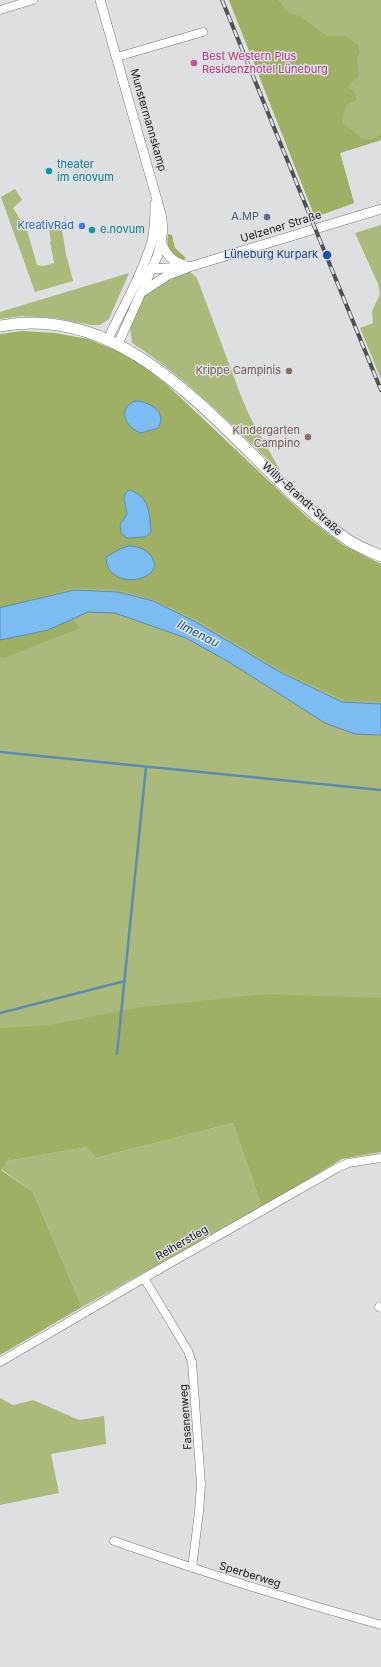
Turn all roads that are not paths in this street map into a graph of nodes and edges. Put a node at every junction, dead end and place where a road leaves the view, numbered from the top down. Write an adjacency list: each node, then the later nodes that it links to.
1 (33, 0): 3 (street)
2 (100, 0): 5 (street, Munstermannskamp)
3 (0, 10)
4 (203, 32): 5 (street, Munstermannskamp)
5 (117, 57): 6 (street, Munstermannskamp)
6 (155, 190): 8 (street, Munstermannskamp); 9 (street, Munstermannskamp)
7 (381, 210): 10 (street, Uelzener Straße)
8 (161, 243): 9 (street, Munstermannskamp); 10 (street)
9 (147, 267): 10 (street, Uelzener Straße); 11 (street); 12 (street, Munstermannskamp); 14 (street, Munstermannskamp)
10 (189, 267): 11 (street, Uelzener Straße)
11 (168, 275): 12 (street, Uelzener Straße)
12 (141, 293): 14 (street, Munstermannskamp)
13 (0, 326): 14 (main road, Willy-Brandt-Straße)
14 (113, 341): 15 (main road, Willy-Brandt-Straße)
15 (381, 556)
16 (381, 1158): 17 (street, Reiherstieg)
17 (144, 1278): 18 (street, Reiherstieg); 20 (street, Fasanenweg)
18 (0, 1362)
19 (114, 1541): 20 (street, Sperberweg)
20 (192, 1568): 21 (street, Sperberweg)
21 (381, 1625)

